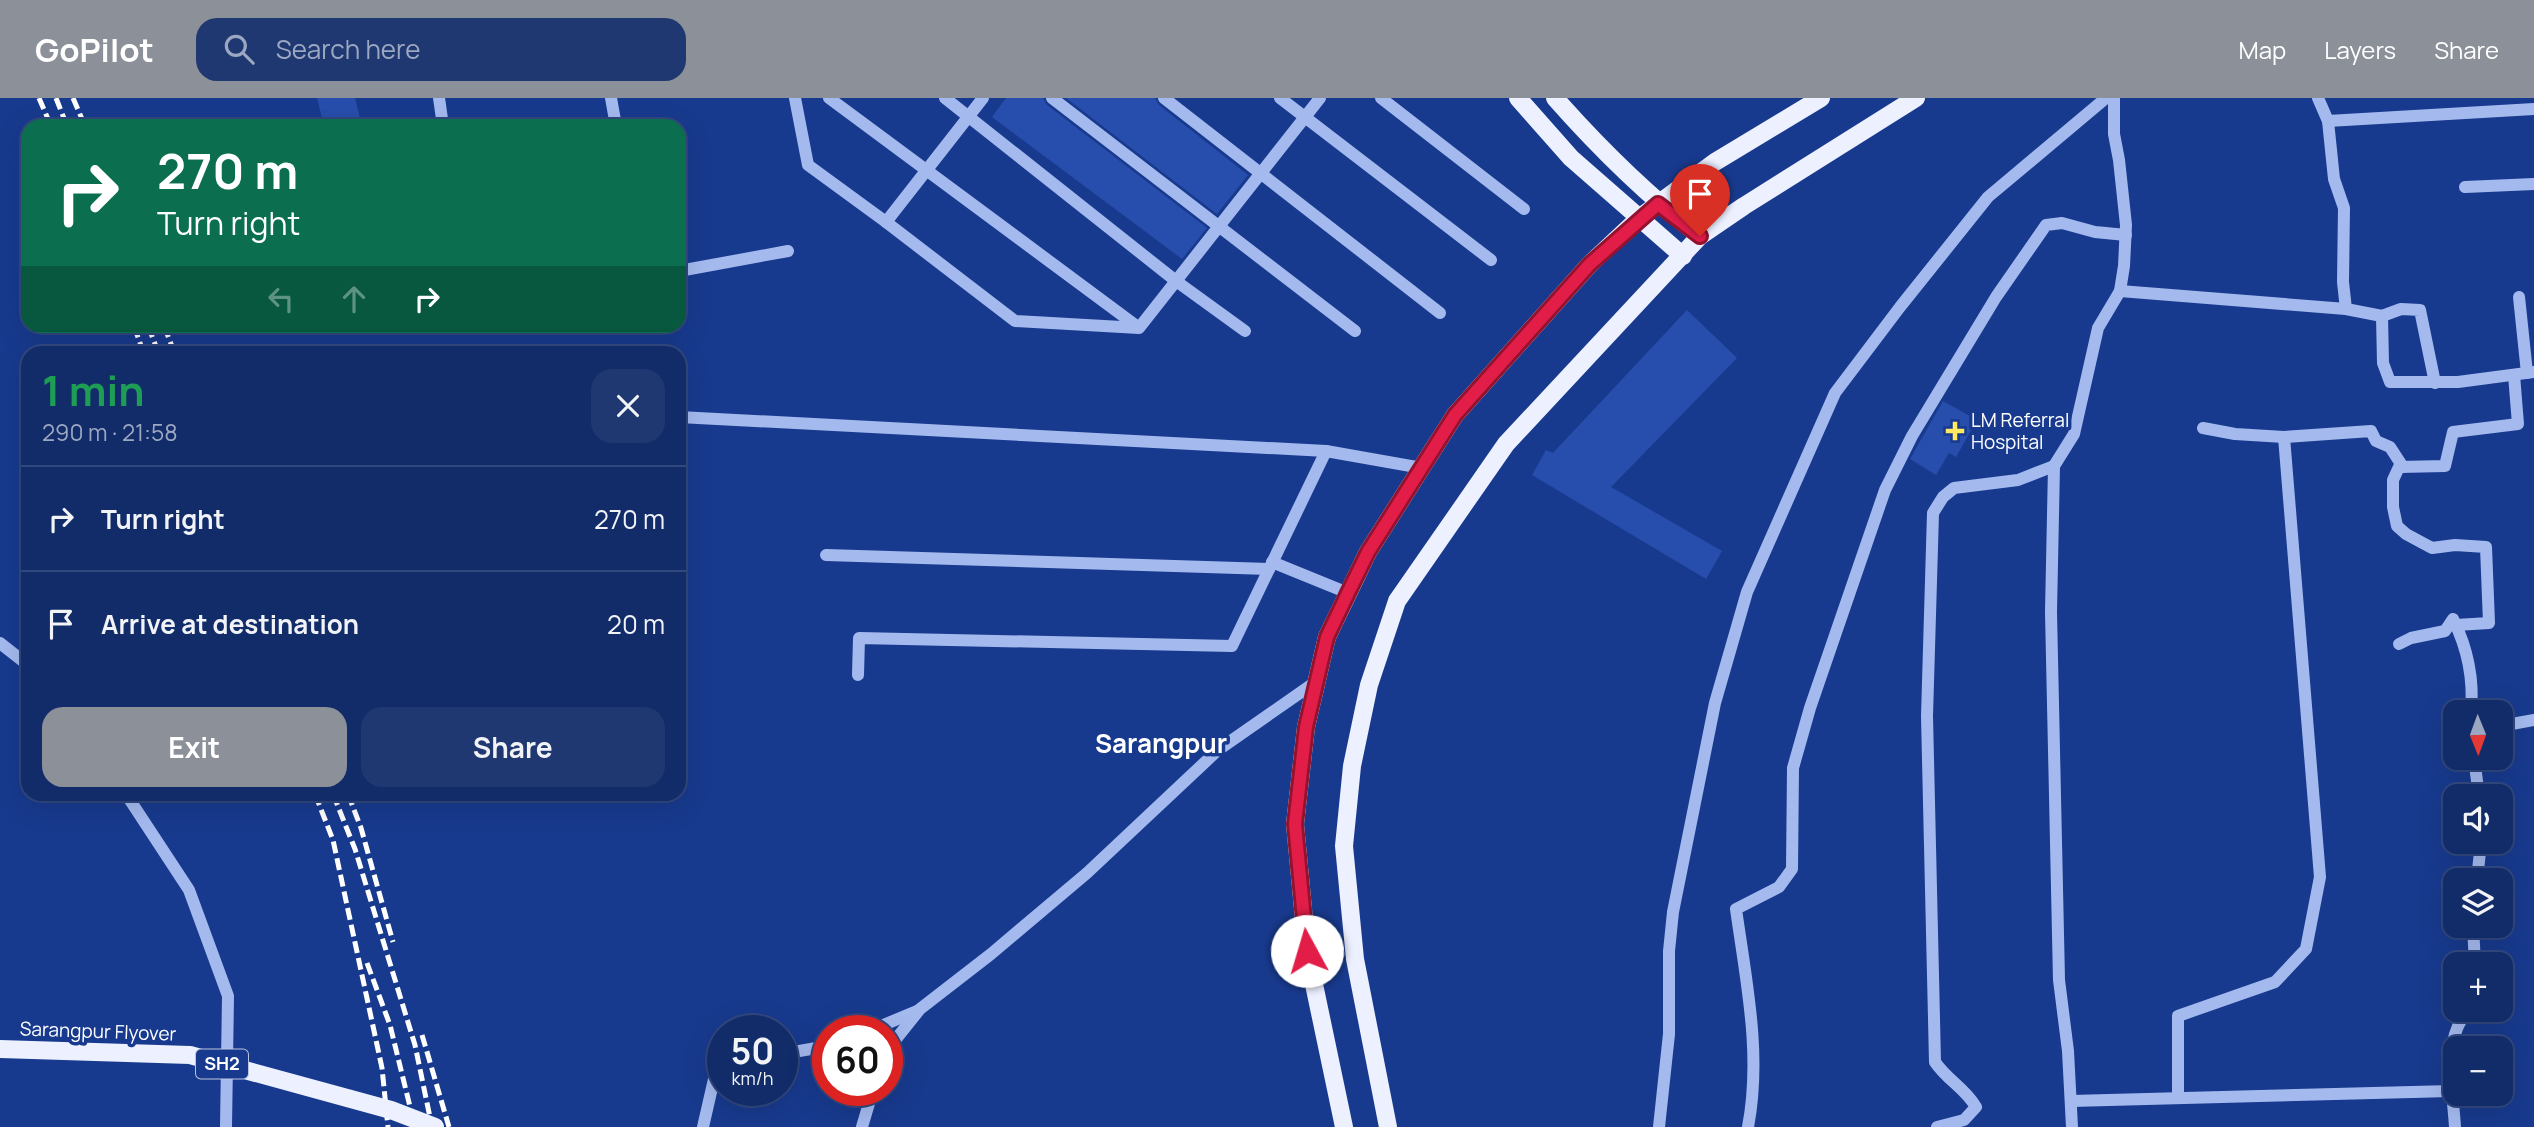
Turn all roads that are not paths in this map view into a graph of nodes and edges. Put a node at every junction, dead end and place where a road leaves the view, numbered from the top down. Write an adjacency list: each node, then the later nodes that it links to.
1 (439, 98): 22 (street)
2 (611, 98): 23 (street)
3 (795, 98): 32 (street)
4 (829, 98): 25 (street)
5 (945, 98): 20 (street)
6 (983, 98): 20 (street)
7 (1052, 98): 33 (street)
8 (1164, 98): 26 (street)
9 (1280, 98): 21 (street)
10 (1320, 98): 21 (street)
11 (1381, 98): 30 (street)
12 (1518, 98): 31 (main road)
13 (1555, 98): 29 (main road)
14 (1821, 98): 29 (main road)
15 (1916, 98): 35 (main road)
16 (2106, 98): 87 (street)
17 (2114, 98): 34 (street)
18 (2318, 98): 24 (street)
19 (2534, 109): 24 (street)
20 (968, 117): 25 (street); 40 (street)
21 (1305, 118): 26 (street); 38 (street)
22 (442, 119)
23 (615, 119)
24 (2328, 121): 43 (street)
25 (927, 170): 32 (street); 46 (street)
26 (1260, 175): 33 (street); 44 (street)
27 (2534, 184): 28 (street)
28 (2465, 187)
29 (1658, 204): 31 (main road); 35 (main road)
30 (1524, 209)
31 (1639, 218): 37 (main road); 57 (main road)
32 (886, 222): 46 (street)
33 (1219, 227): 40 (street); 48 (street)
34 (2126, 235): 41 (street); 88 (street)
35 (1700, 236): 37 (main road)
36 (788, 251): 39 (street)
37 (1683, 256): 86 (main road)
38 (1491, 260)
39 (686, 270)
40 (1176, 281): 46 (street); 47 (street)
41 (2120, 290): 43 (street); 55 (street)
42 (2519, 297): 49 (street)
43 (2346, 309): 45 (street)
44 (1440, 313)
45 (2382, 316): 50 (street); 50 (street)
46 (1139, 328)
47 (1245, 331)
48 (1355, 331)
49 (2525, 373): 50 (street); 56 (street)
50 (2435, 383)
51 (686, 417): 54 (street)
52 (2203, 428): 53 (street)
53 (2284, 437): 56 (street); 76 (street)
54 (1326, 451): 57 (street); 59 (street)
55 (2054, 466): 77 (street); 89 (street)
56 (2403, 467): 61 (street)
57 (1422, 468): 60 (main road)
58 (826, 555): 59 (street)
59 (1271, 566): 60 (street); 65 (street)
60 (1348, 593): 66 (main road)
61 (2456, 625): 63 (street); 67 (street)
62 (0, 643): 64 (street)
63 (2399, 644)
64 (21, 660)
65 (858, 675)
66 (1317, 681): 71 (street); 85 (main road)
67 (2473, 700)
68 (2534, 720): 69 (street)
69 (2513, 724)
70 (131, 801): 81 (street)
71 (920, 1009): 72 (street); 73 (street)
72 (903, 1016)
73 (903, 1030)
74 (0, 1049): 82 (main road, Sarangpur Flyover / SH2, bridge)
75 (2443, 1091): 76 (street)
76 (2178, 1098): 77 (street)
77 (2071, 1101): 90 (street)
78 (708, 1106): 83 (street)
79 (868, 1106): 84 (street)
80 (2453, 1106): 91 (street)
81 (226, 1127)
82 (435, 1127)
83 (703, 1127)
84 (862, 1127)
85 (1344, 1127)
86 (1388, 1127)
87 (1659, 1127)
88 (1748, 1127)
89 (1937, 1127)
90 (2072, 1127)
91 (2455, 1127)

